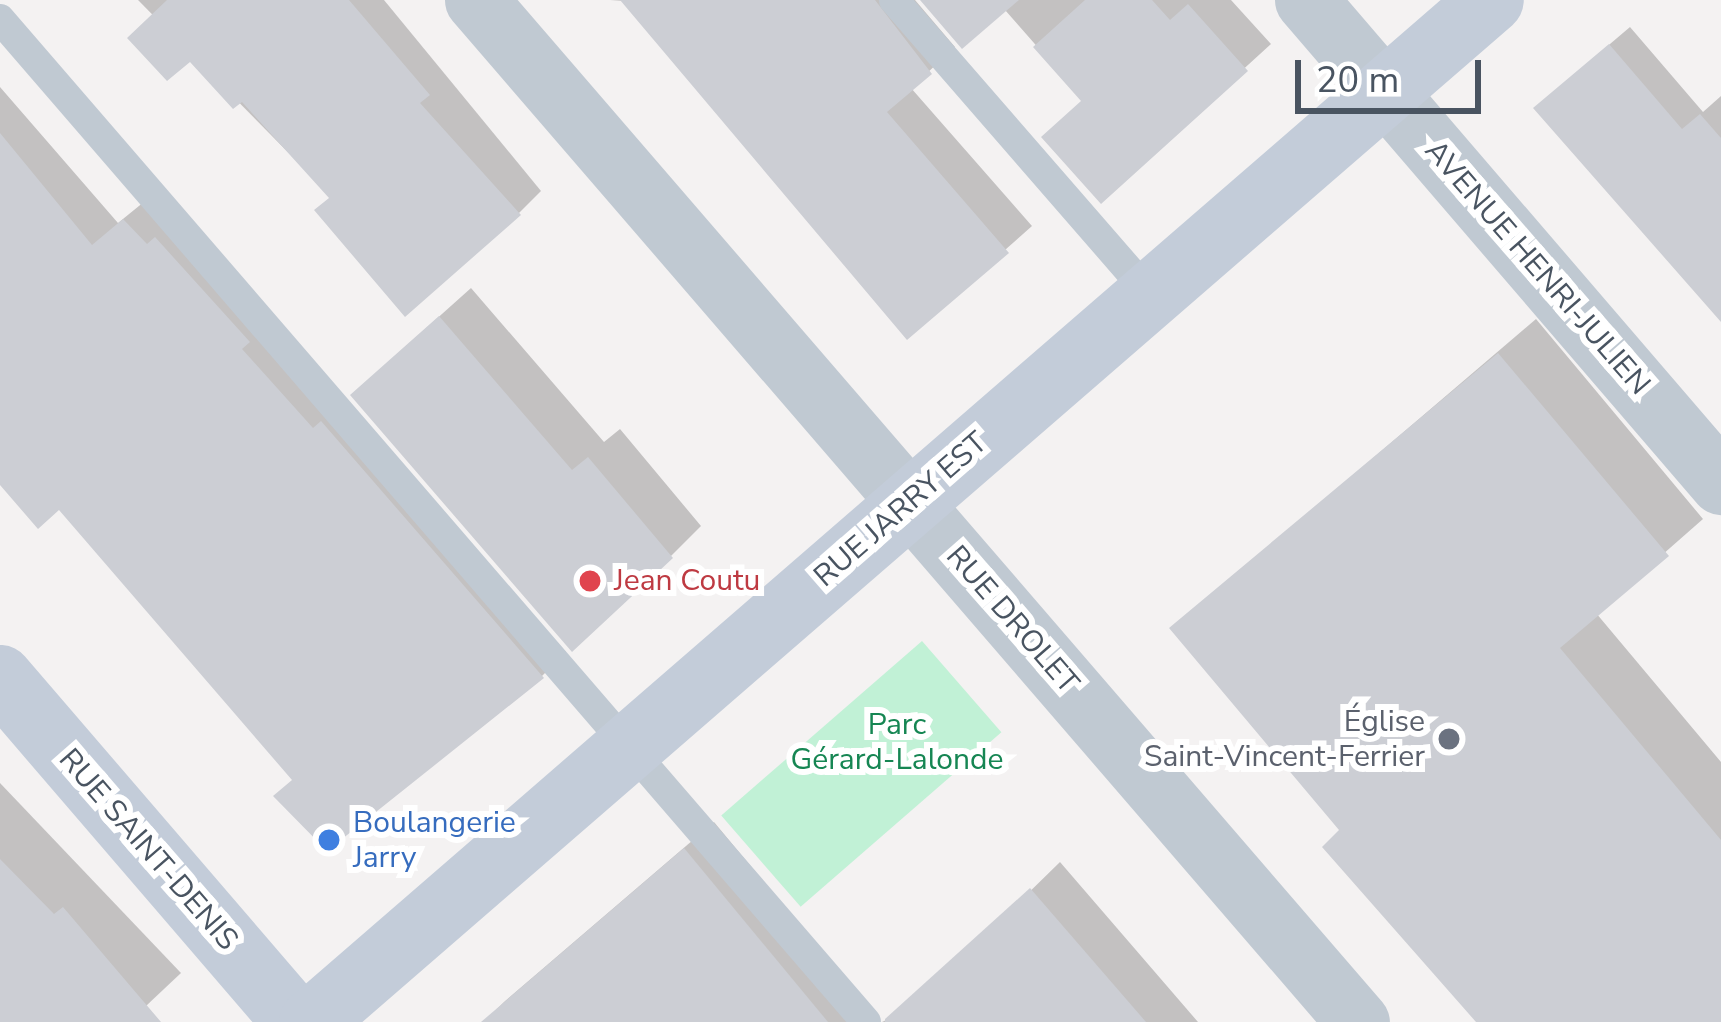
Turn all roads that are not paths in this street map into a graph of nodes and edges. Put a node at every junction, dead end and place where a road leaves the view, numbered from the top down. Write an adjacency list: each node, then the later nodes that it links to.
1 (476, 0): 9 (street, RUE DROLET)
2 (894, 0): 7 (lane)
3 (1306, 0): 6 (street, AVENUE HENRI-JULIEN)
4 (1491, 0): 6 (main road, RUE JARRY EST)
5 (0, 19): 11 (lane)
6 (1385, 91): 7 (main road, RUE JARRY EST); 8 (street, AVENUE HENRI-JULIEN)
7 (1151, 296): 9 (main road, RUE JARRY EST)
8 (1721, 483)
9 (910, 502): 11 (main road, RUE JARRY EST); 15 (street, RUE DROLET)
10 (0, 678): 12 (main road, RUE SAINT-DENIS)
11 (630, 745): 13 (main road, RUE JARRY EST); 14 (lane)
12 (296, 1022)
13 (312, 1022)
14 (866, 1022)
15 (1358, 1022)

